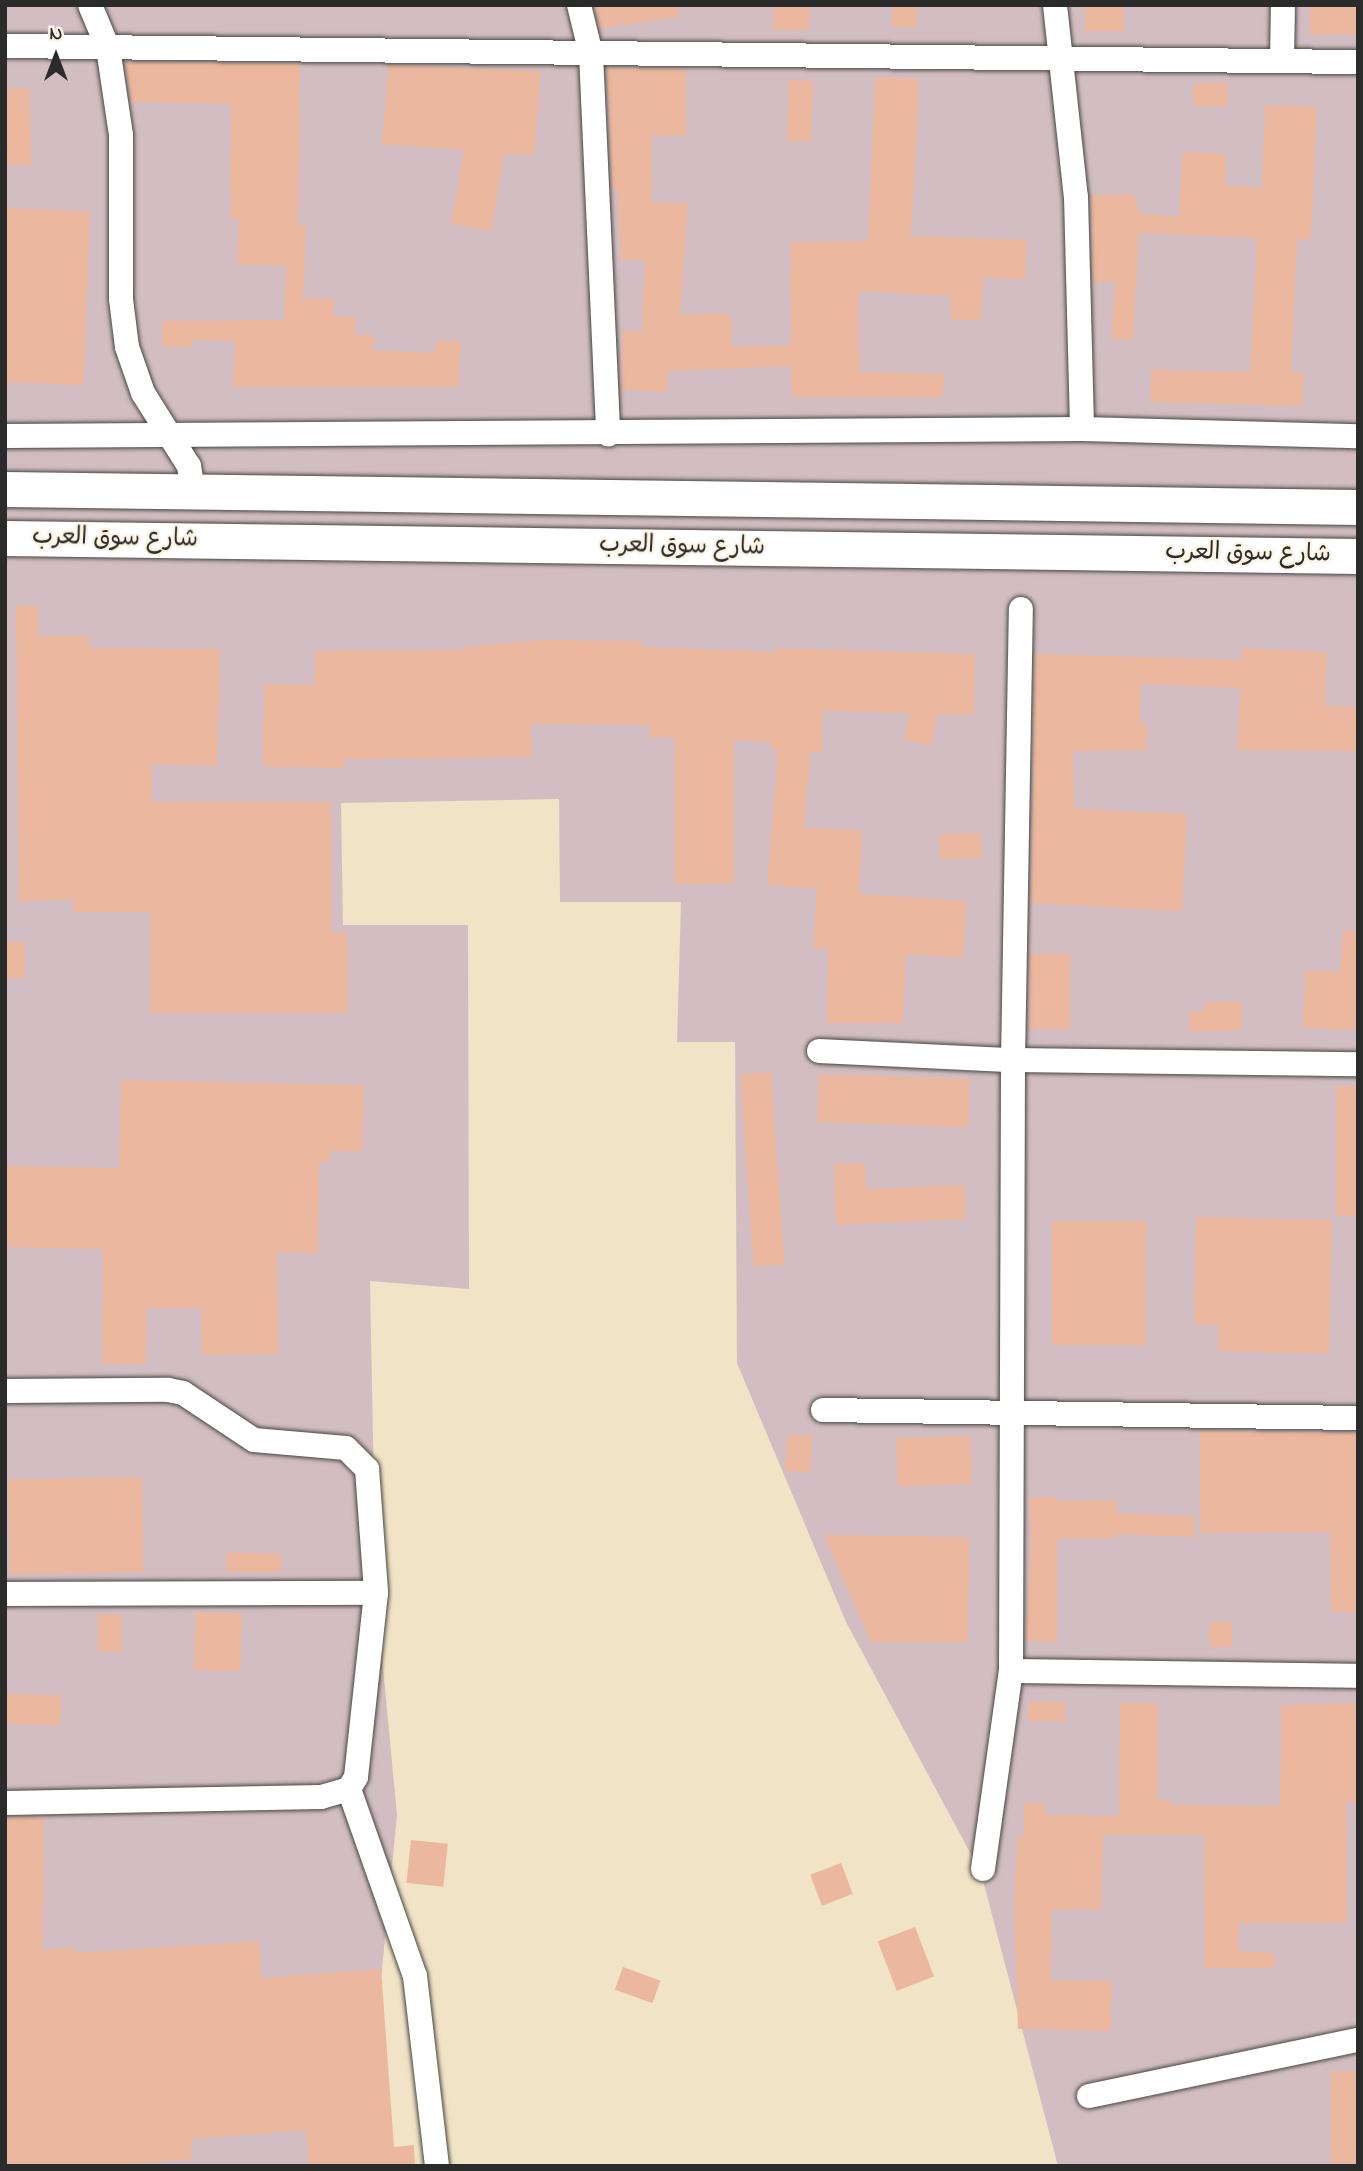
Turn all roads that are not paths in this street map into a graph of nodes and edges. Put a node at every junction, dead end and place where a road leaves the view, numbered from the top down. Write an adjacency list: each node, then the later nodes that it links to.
1 (90, 5): 6 (street)
2 (579, 5): 7 (street)
3 (1055, 5): 8 (street)
4 (1283, 5): 9 (street)
5 (5, 46): 6 (street)
6 (108, 48): 7 (street); 12 (street)
7 (591, 54): 8 (street); 13 (street)
8 (1064, 58): 9 (street); 11 (street)
9 (1282, 61): 10 (street)
10 (1358, 62)
11 (1082, 429): 13 (street); 15 (street)
12 (168, 435): 13 (street); 14 (street); 17 (street)
13 (608, 435)
14 (5, 436)
15 (1358, 436)
16 (5, 489): 17 (main road)
17 (194, 491): 18 (main road)
18 (1358, 507)
19 (5, 538): 20 (main road, شارع سوق العرب)
20 (1358, 556)
21 (1021, 609): 23 (street)
22 (819, 1051): 23 (street)
23 (1013, 1060): 24 (street); 27 (street)
24 (1358, 1064)
25 (5, 1391): 29 (street)
26 (823, 1410): 27 (street)
27 (1011, 1413): 28 (street); 31 (street)
28 (1358, 1418)
29 (376, 1593): 30 (street); 33 (street)
30 (5, 1594)
31 (1011, 1671): 32 (street); 35 (street)
32 (1358, 1676)
33 (349, 1789): 34 (street); 38 (street)
34 (5, 1803)
35 (983, 1868)
36 (1358, 2040): 37 (street)
37 (1089, 2096)
38 (437, 2166)

